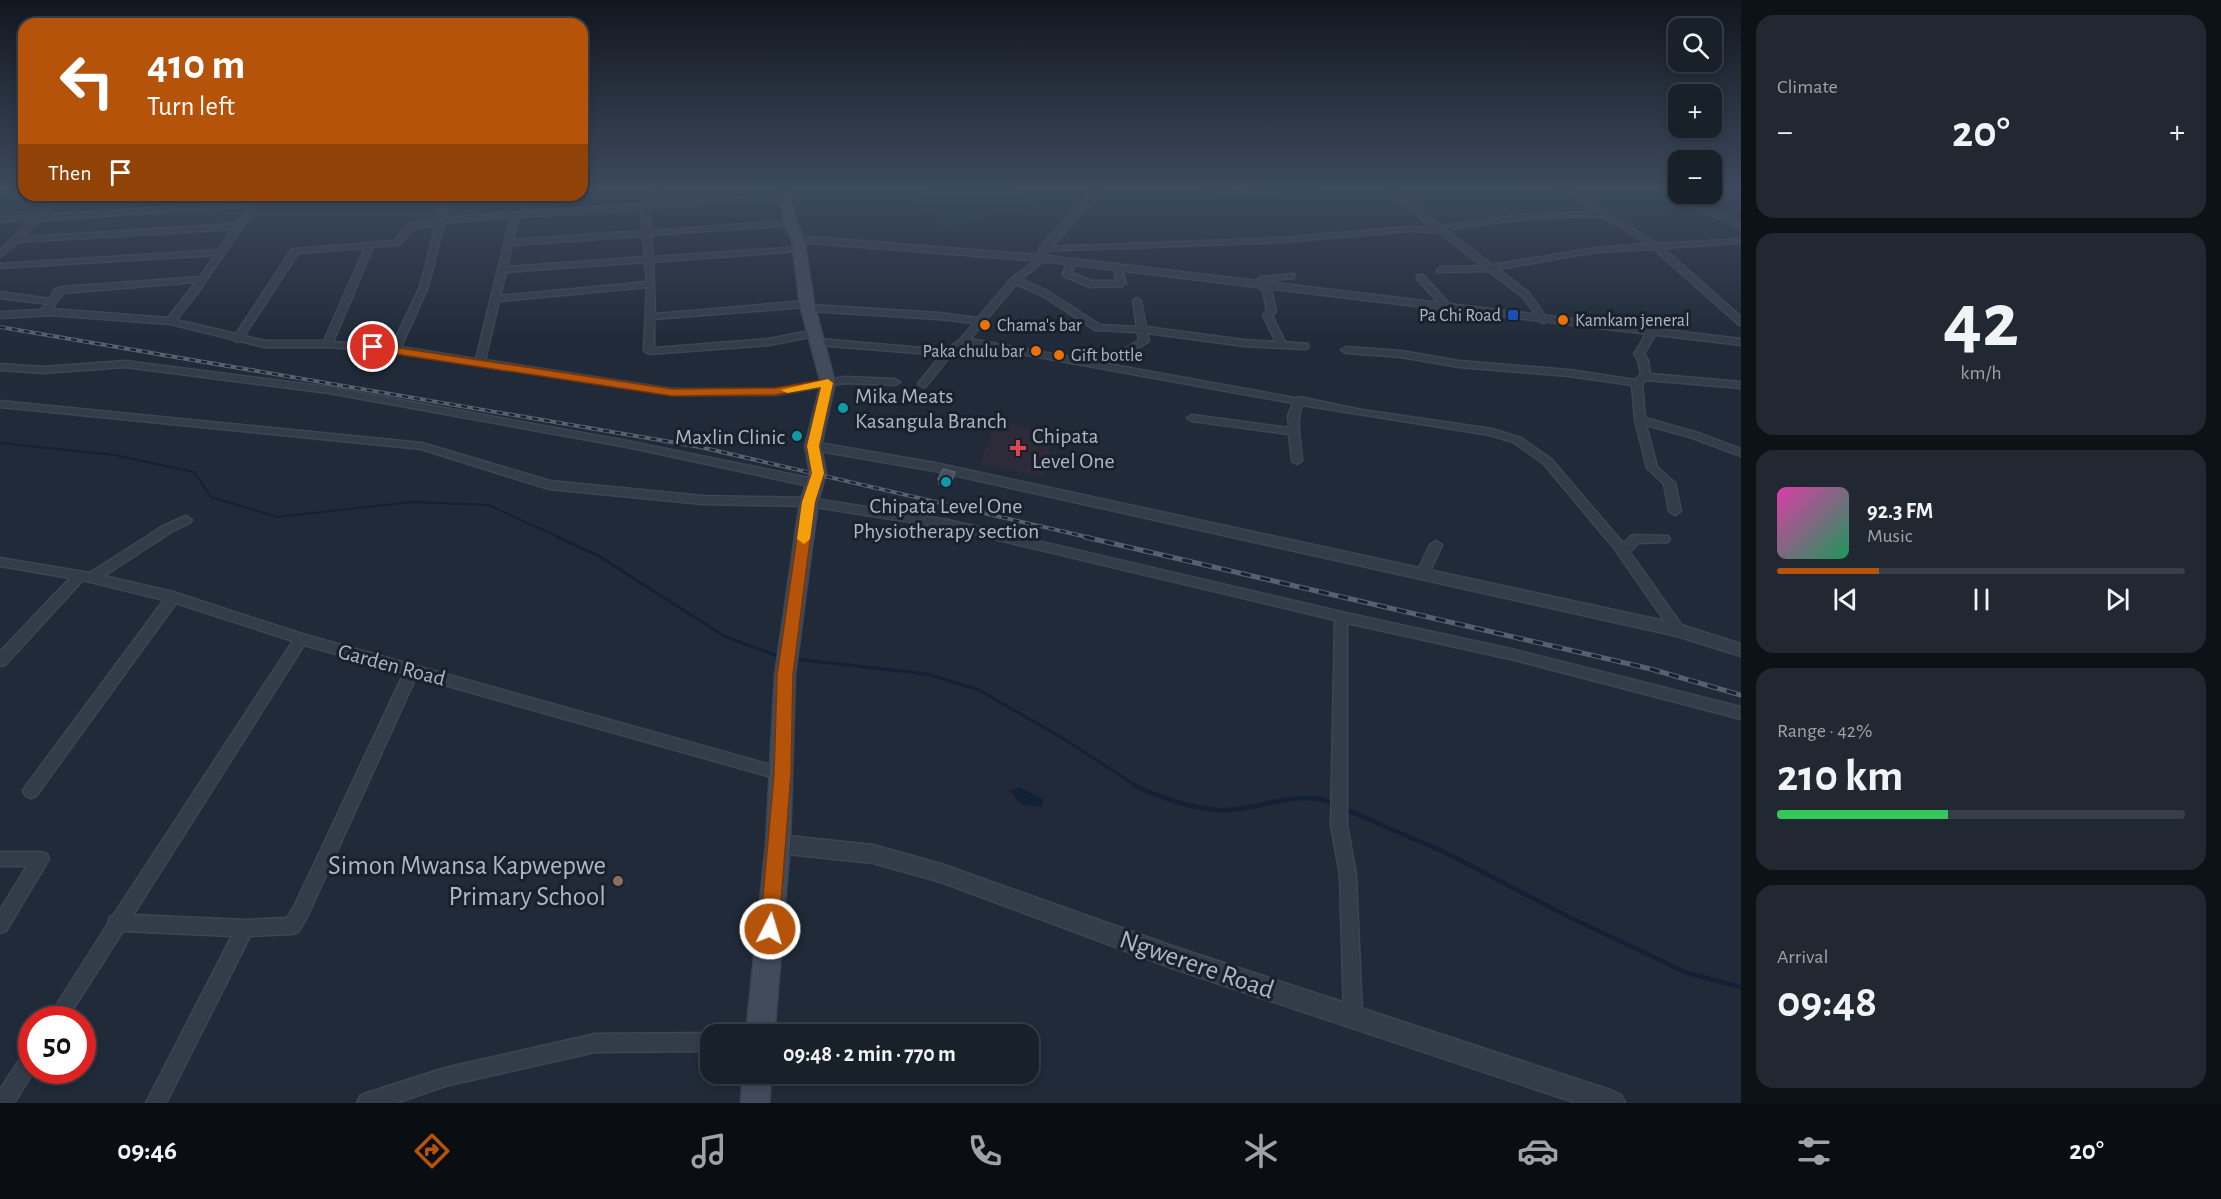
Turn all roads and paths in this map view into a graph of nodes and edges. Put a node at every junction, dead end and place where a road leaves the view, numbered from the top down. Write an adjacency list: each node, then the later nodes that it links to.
1 (23, 240): 12 (street)
2 (228, 240): 19 (street)
3 (399, 240): 17 (street)
4 (436, 240): 57 (street)
5 (547, 240): 15 (street)
6 (648, 240): 22 (street)
7 (797, 240): 16 (main road)
8 (1054, 240): 20 (street)
9 (1273, 240): 20 (street)
10 (1455, 240): 26 (street)
11 (1646, 240): 18 (street)
12 (15, 241): 14 (street); 21 (street)
13 (1741, 241): 18 (street)
14 (0, 242)
15 (508, 243): 27 (street)
16 (798, 244): 20 (street); 22 (street); 39 (main road)
17 (370, 245): 51 (street); 54 (street)
18 (1655, 246): 26 (street); 47 (street)
19 (220, 252): 24 (street); 31 (street)
20 (1043, 253): 23 (street); 32 (street)
21 (0, 255)
22 (649, 259): 27 (street); 33 (street)
23 (1071, 261): 25 (street); 25 (street)
24 (0, 266)
25 (1122, 267): 34 (street)
26 (1492, 268): 28 (street); 44 (street)
27 (501, 270): 36 (street)
28 (1442, 270)
29 (1291, 276): 34 (street)
30 (1420, 277): 40 (street)
31 (201, 279): 38 (street); 45 (street)
32 (1015, 280): 46 (street); 48 (street)
33 (651, 284): 36 (street); 43 (street)
34 (1260, 285): 40 (street); 55 (street)
35 (0, 295): 38 (street)
36 (495, 299): 61 (street)
37 (1137, 301): 48 (street)
38 (53, 302): 41 (street)
39 (808, 306): 43 (street); 46 (street); 50 (main road)
40 (1449, 309): 44 (street)
41 (43, 312): 42 (street); 45 (street)
42 (0, 315)
43 (650, 317): 50 (street)
44 (1544, 320): 49 (street)
45 (170, 321): 51 (street)
46 (981, 321): 52 (street)
47 (1741, 322)
48 (1142, 330): 55 (street); 60 (street)
49 (1651, 333): 53 (street); 63 (street)
50 (816, 338): 59 (street); 65 (main road)
51 (237, 339): 54 (street)
52 (964, 341): 59 (street); 68 (street)
53 (1741, 342)
54 (327, 344): 57 (street)
55 (1282, 345): 56 (street)
56 (1305, 346)
57 (395, 349): 61 (street)
58 (1346, 350): 63 (street)
59 (948, 352): 66 (street)
60 (1133, 354)
61 (480, 363): 65 (street)
62 (0, 367): 76 (street)
63 (1641, 380): 67 (street); 71 (street)
64 (895, 382): 65 (street)
65 (828, 383): 73 (main road)
66 (923, 384)
67 (1741, 385)
68 (1299, 400): 72 (street); 82 (street)
69 (0, 404): 77 (street)
70 (1192, 418): 72 (street)
71 (1640, 420): 74 (street); 78 (street)
72 (1296, 432): 75 (street)
73 (813, 446): 76 (main road); 84 (street)
74 (1741, 453)
75 (1297, 460)
76 (814, 483): 77 (main road)
77 (809, 502): 87 (street); 94 (main road)
78 (1675, 511)
79 (186, 520): 85 (street)
80 (1664, 539): 82 (street)
81 (1436, 545): 84 (street)
82 (1618, 545): 88 (street)
83 (0, 562): 85 (street, Garden Road)
84 (1422, 575): 88 (street)
85 (86, 576): 86 (street, Garden Road); 91 (street)
86 (173, 597): 89 (street, Garden Road); 95 (street)
87 (1341, 617): 93 (street); 102 (street)
88 (1678, 630): 90 (street)
89 (300, 639): 92 (street, Garden Road); 98 (street)
90 (1741, 650)
91 (0, 661)
92 (412, 670): 94 (street, Garden Road); 100 (street)
93 (1741, 713)
94 (782, 774): 96 (main road)
95 (31, 790)
96 (778, 844): 102 (street, Ngwerere Road); 103 (main road)
97 (0, 860): 99 (street)
98 (116, 923): 100 (street); 101 (street)
99 (0, 925)
100 (245, 928): 108 (street)
101 (65, 1006)
102 (1353, 1016): 111 (street, Ngwerere Road)
103 (761, 1024)
104 (700, 1042): 109 (street)
105 (18, 1080): 107 (street)
106 (756, 1084): 110 (main road)
107 (3, 1103)
108 (156, 1103)
109 (366, 1103)
110 (755, 1103)
111 (1612, 1103)

